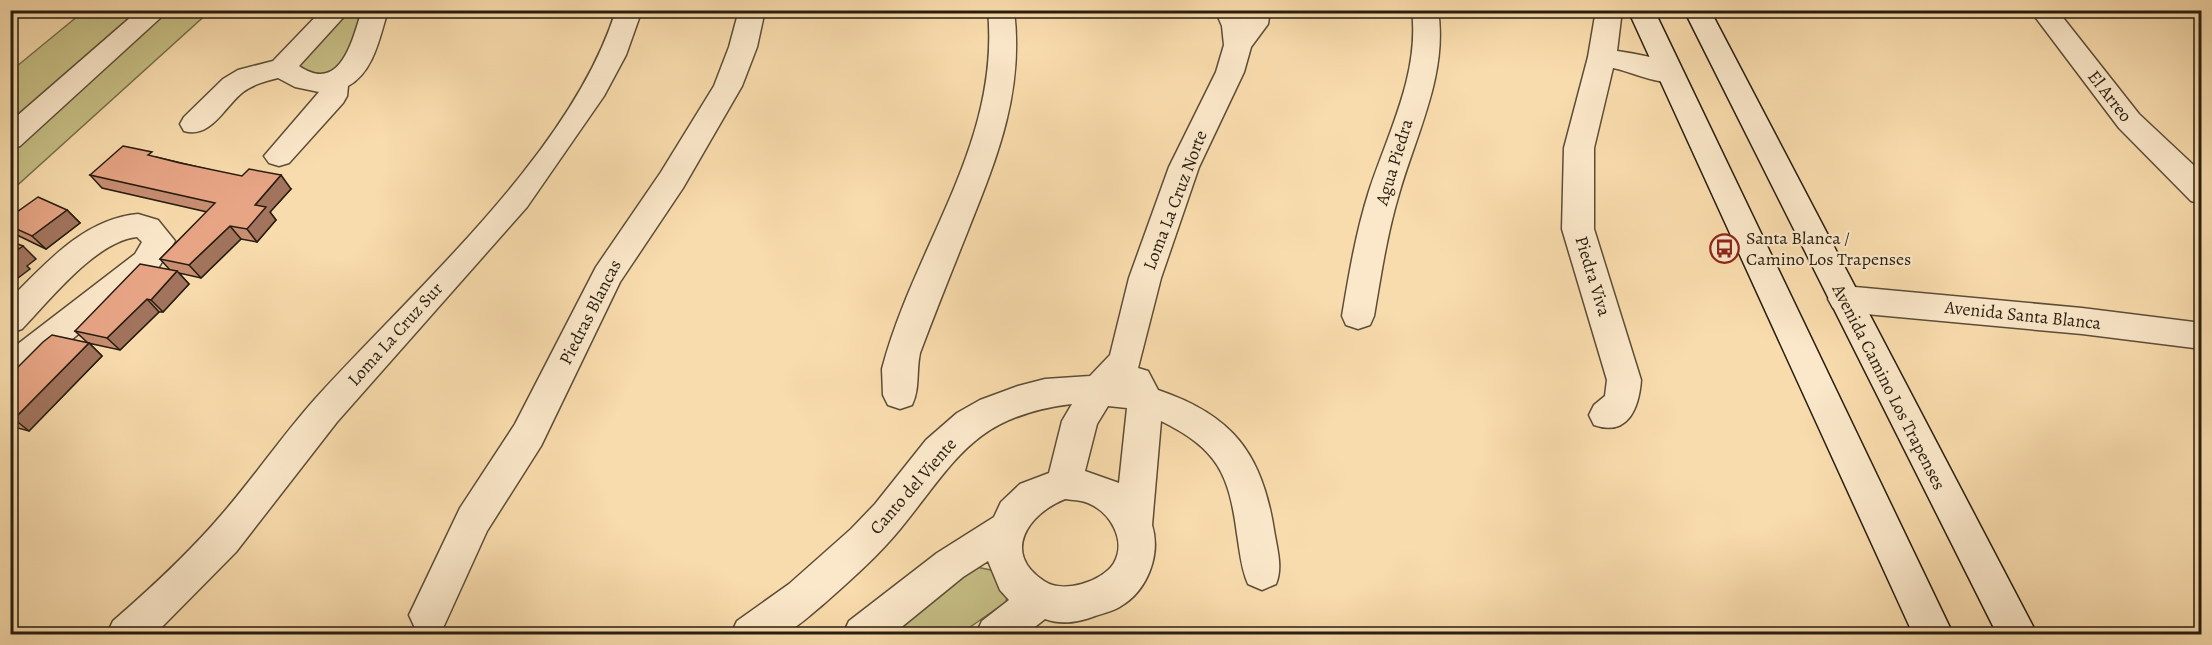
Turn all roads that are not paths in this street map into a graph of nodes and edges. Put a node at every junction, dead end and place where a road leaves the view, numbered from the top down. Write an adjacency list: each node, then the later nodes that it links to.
1 (156, 10): 21 (street)
2 (338, 10): 17 (street)
3 (375, 10): 19 (street)
4 (629, 10): 40 (street, Loma La Cruz Sur)
5 (752, 10): 39 (street, Piedras Blancas)
6 (1001, 10): 31 (street)
7 (1228, 10): 15 (street)
8 (1257, 10): 15 (street, Loma La Cruz Norte)
9 (1425, 10): 25 (street, Agua Piedra)
10 (1609, 10): 16 (street, Piedra Viva)
11 (1641, 10): 18 (street)
12 (1697, 10): 24 (street, Avenida Camino Los Trapenses)
13 (2043, 10): 23 (street, El Arreo)
14 (2067, 10): 23 (street, El Arreo)
15 (1238, 45): 28 (street, Loma La Cruz Norte)
16 (1602, 57): 18 (street); 33 (street, Piedra Viva)
17 (283, 67): 19 (street); 20 (street)
18 (1671, 75): 44 (street)
19 (334, 84): 22 (street)
20 (194, 124)
21 (10, 139)
22 (279, 156)
23 (2194, 183)
24 (1844, 299): 27 (street, Avenida Santa Blanca); 45 (street, Avenida Camino Los Trapenses)
25 (1358, 316)
26 (10, 320): 29 (street)
27 (2202, 336)
28 (1125, 360): 30 (street, Loma La Cruz Norte); 32 (street)
29 (10, 370)
30 (1100, 388): 32 (street, Canto del Viente); 34 (street, Loma La Cruz Norte); 41 (street, Canto del Viente)
31 (900, 395)
32 (1145, 399): 35 (street); 37 (street, Canto del Viente)
33 (1606, 415)
34 (1064, 483): 35 (street); 36 (street)
35 (1134, 523): 38 (street)
36 (1004, 530): 38 (street); 42 (street)
37 (1262, 572)
38 (1040, 599): 43 (street)
39 (429, 615)
40 (127, 634)
41 (752, 634)
42 (863, 634)
43 (996, 634)
44 (1933, 634)
45 (2017, 634)

